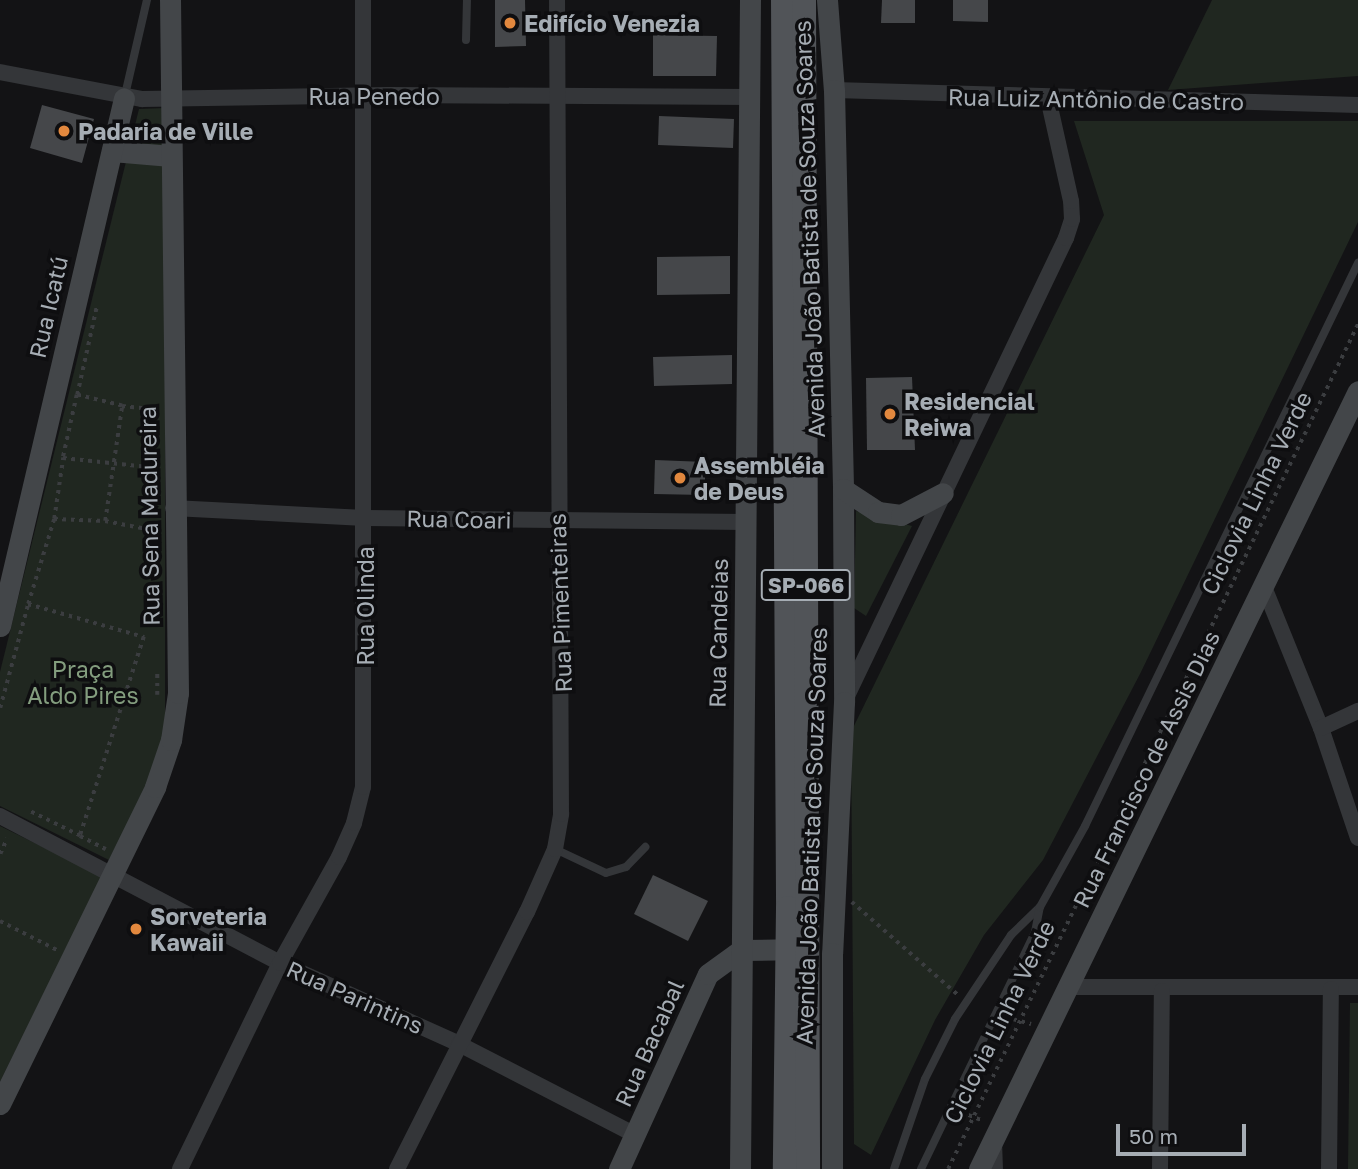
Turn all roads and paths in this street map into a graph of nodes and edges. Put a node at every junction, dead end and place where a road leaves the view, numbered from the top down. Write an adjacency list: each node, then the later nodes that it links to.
1 (146, 0): 16 (lane, Rua Icatú)
2 (170, 0): 14 (street, Rua Sena Madureira)
3 (363, 0): 13 (street, Rua Olinda)
4 (467, 0): 10 (lane)
5 (557, 0): 17 (street, Rua Pimenteiras)
6 (750, 0): 15 (street)
7 (783, 0): 72 (main road, SP-066)
8 (804, 0): 72 (main road, SP-066)
9 (827, 0): 12 (street, Avenida João Batista de Souza Soares)
10 (466, 40)
11 (0, 72): 16 (street, Rua Penedo)
12 (834, 90): 18 (street, Rua Luiz Antônio de Castro); 36 (street, Avenida João Batista de Souza Soares)
13 (362, 96): 14 (street, Rua Penedo); 17 (street, Rua Penedo); 39 (street, Rua Olinda)
14 (171, 97): 16 (street, Rua Penedo); 21 (street, Rua Sena Madureira)
15 (751, 97): 17 (street, Rua Penedo); 43 (street, Rua Candeias)
16 (124, 98): 20 (street, Rua Icatú)
17 (557, 98): 42 (street, Rua Pimenteiras)
18 (1048, 98): 19 (street, Rua Luiz Antônio de Castro); 37 (street)
19 (1358, 105)
20 (112, 150): 21 (street); 49 (street, Rua Icatú)
21 (171, 156): 38 (street, Rua Sena Madureira)
22 (1358, 262): 69 (lane)
23 (98, 301): 26 (path)
24 (1358, 324): 83 (path, Ciclovia Linha Verde)
25 (1358, 391): 47 (street, Rua Francisco de Assis Dias)
26 (77, 395): 28 (path); 32 (path)
27 (158, 396): 29 (path)
28 (122, 406): 29 (path); 33 (path)
29 (158, 410): 30 (path)
30 (158, 421)
31 (158, 456): 34 (path)
32 (63, 458): 33 (path); 40 (path)
33 (113, 463): 34 (path); 41 (path)
34 (157, 468): 35 (path)
35 (157, 482)
36 (844, 489): 37 (street); 52 (street, Avenida João Batista de Souza Soares)
37 (943, 493): 52 (street)
38 (173, 508): 39 (street, Rua Coari); 67 (street, Rua Sena Madureira)
39 (365, 517): 42 (street, Rua Coari); 74 (street, Rua Olinda)
40 (54, 519): 41 (path); 48 (path)
41 (105, 520): 45 (path)
42 (558, 521): 43 (street, Rua Coari); 65 (street, Rua Pimenteiras)
43 (746, 522): 71 (street, Rua Candeias)
44 (157, 523): 45 (path)
45 (157, 531): 46 (path)
46 (157, 545)
47 (1264, 587): 55 (street); 75 (street, Rua Francisco de Assis Dias)
48 (28, 604): 53 (path); 60 (path)
49 (0, 626)
50 (157, 669): 51 (path)
51 (157, 696)
52 (844, 702): 68 (street, Avenida João Batista de Souza Soares)
53 (0, 708)
54 (1358, 711): 55 (street)
55 (1321, 728): 62 (street)
56 (23, 808): 60 (path)
57 (0, 816): 67 (street, Rua Parintins)
58 (0, 832): 59 (path)
59 (8, 836): 63 (path); 66 (path)
60 (80, 836): 61 (path)
61 (115, 838)
62 (1358, 838)
63 (19, 842)
64 (645, 847): 65 (lane)
65 (555, 849): 85 (street, Rua Pimenteiras)
66 (0, 854)
67 (110, 873): 74 (street, Rua Parintins); 86 (street, Rua Sena Madureira)
68 (834, 906): 72 (street, Avenida João Batista de Souza Soares); 79 (path)
69 (1040, 907): 80 (lane); 82 (lane)
70 (0, 921): 73 (path)
71 (741, 950): 72 (street); 89 (street, Rua Bacabal); 94 (street, Rua Candeias)
72 (809, 950): 95 (main road, SP-066); 96 (main road, SP-066); 97 (street, Avenida João Batista de Souza Soares)
73 (63, 953)
74 (280, 963): 85 (street, Rua Parintins); 91 (street, Rua Olinda)
75 (1069, 987): 78 (street); 84 (street, Rua Francisco de Assis Dias)
76 (1358, 987): 77 (street)
77 (1331, 989): 78 (street); 104 (street)
78 (1163, 990): 103 (street)
79 (957, 994): 80 (path); 81 (path)
80 (967, 1000): 98 (lane)
81 (951, 1006)
82 (996, 1014): 83 (path); 87 (lane)
83 (1019, 1021): 84 (path); 88 (path, Ciclovia Linha Verde)
84 (1049, 1029): 90 (street, Rua Francisco de Assis Dias)
85 (459, 1044): 89 (street, Rua Parintins); 92 (street, Rua Pimenteiras)
86 (0, 1104)
87 (950, 1110): 88 (path); 99 (lane)
88 (973, 1115): 90 (path); 100 (path, Ciclovia Linha Verde)
89 (637, 1136): 93 (street, Rua Bacabal)
90 (997, 1136): 101 (street, Rua Francisco de Assis Dias); 102 (street)
91 (180, 1169)
92 (397, 1169)
93 (620, 1169)
94 (740, 1169)
95 (785, 1169)
96 (808, 1169)
97 (832, 1169)
98 (894, 1169)
99 (921, 1169)
100 (948, 1169)
101 (979, 1169)
102 (995, 1169)
103 (1160, 1169)
104 (1329, 1169)

